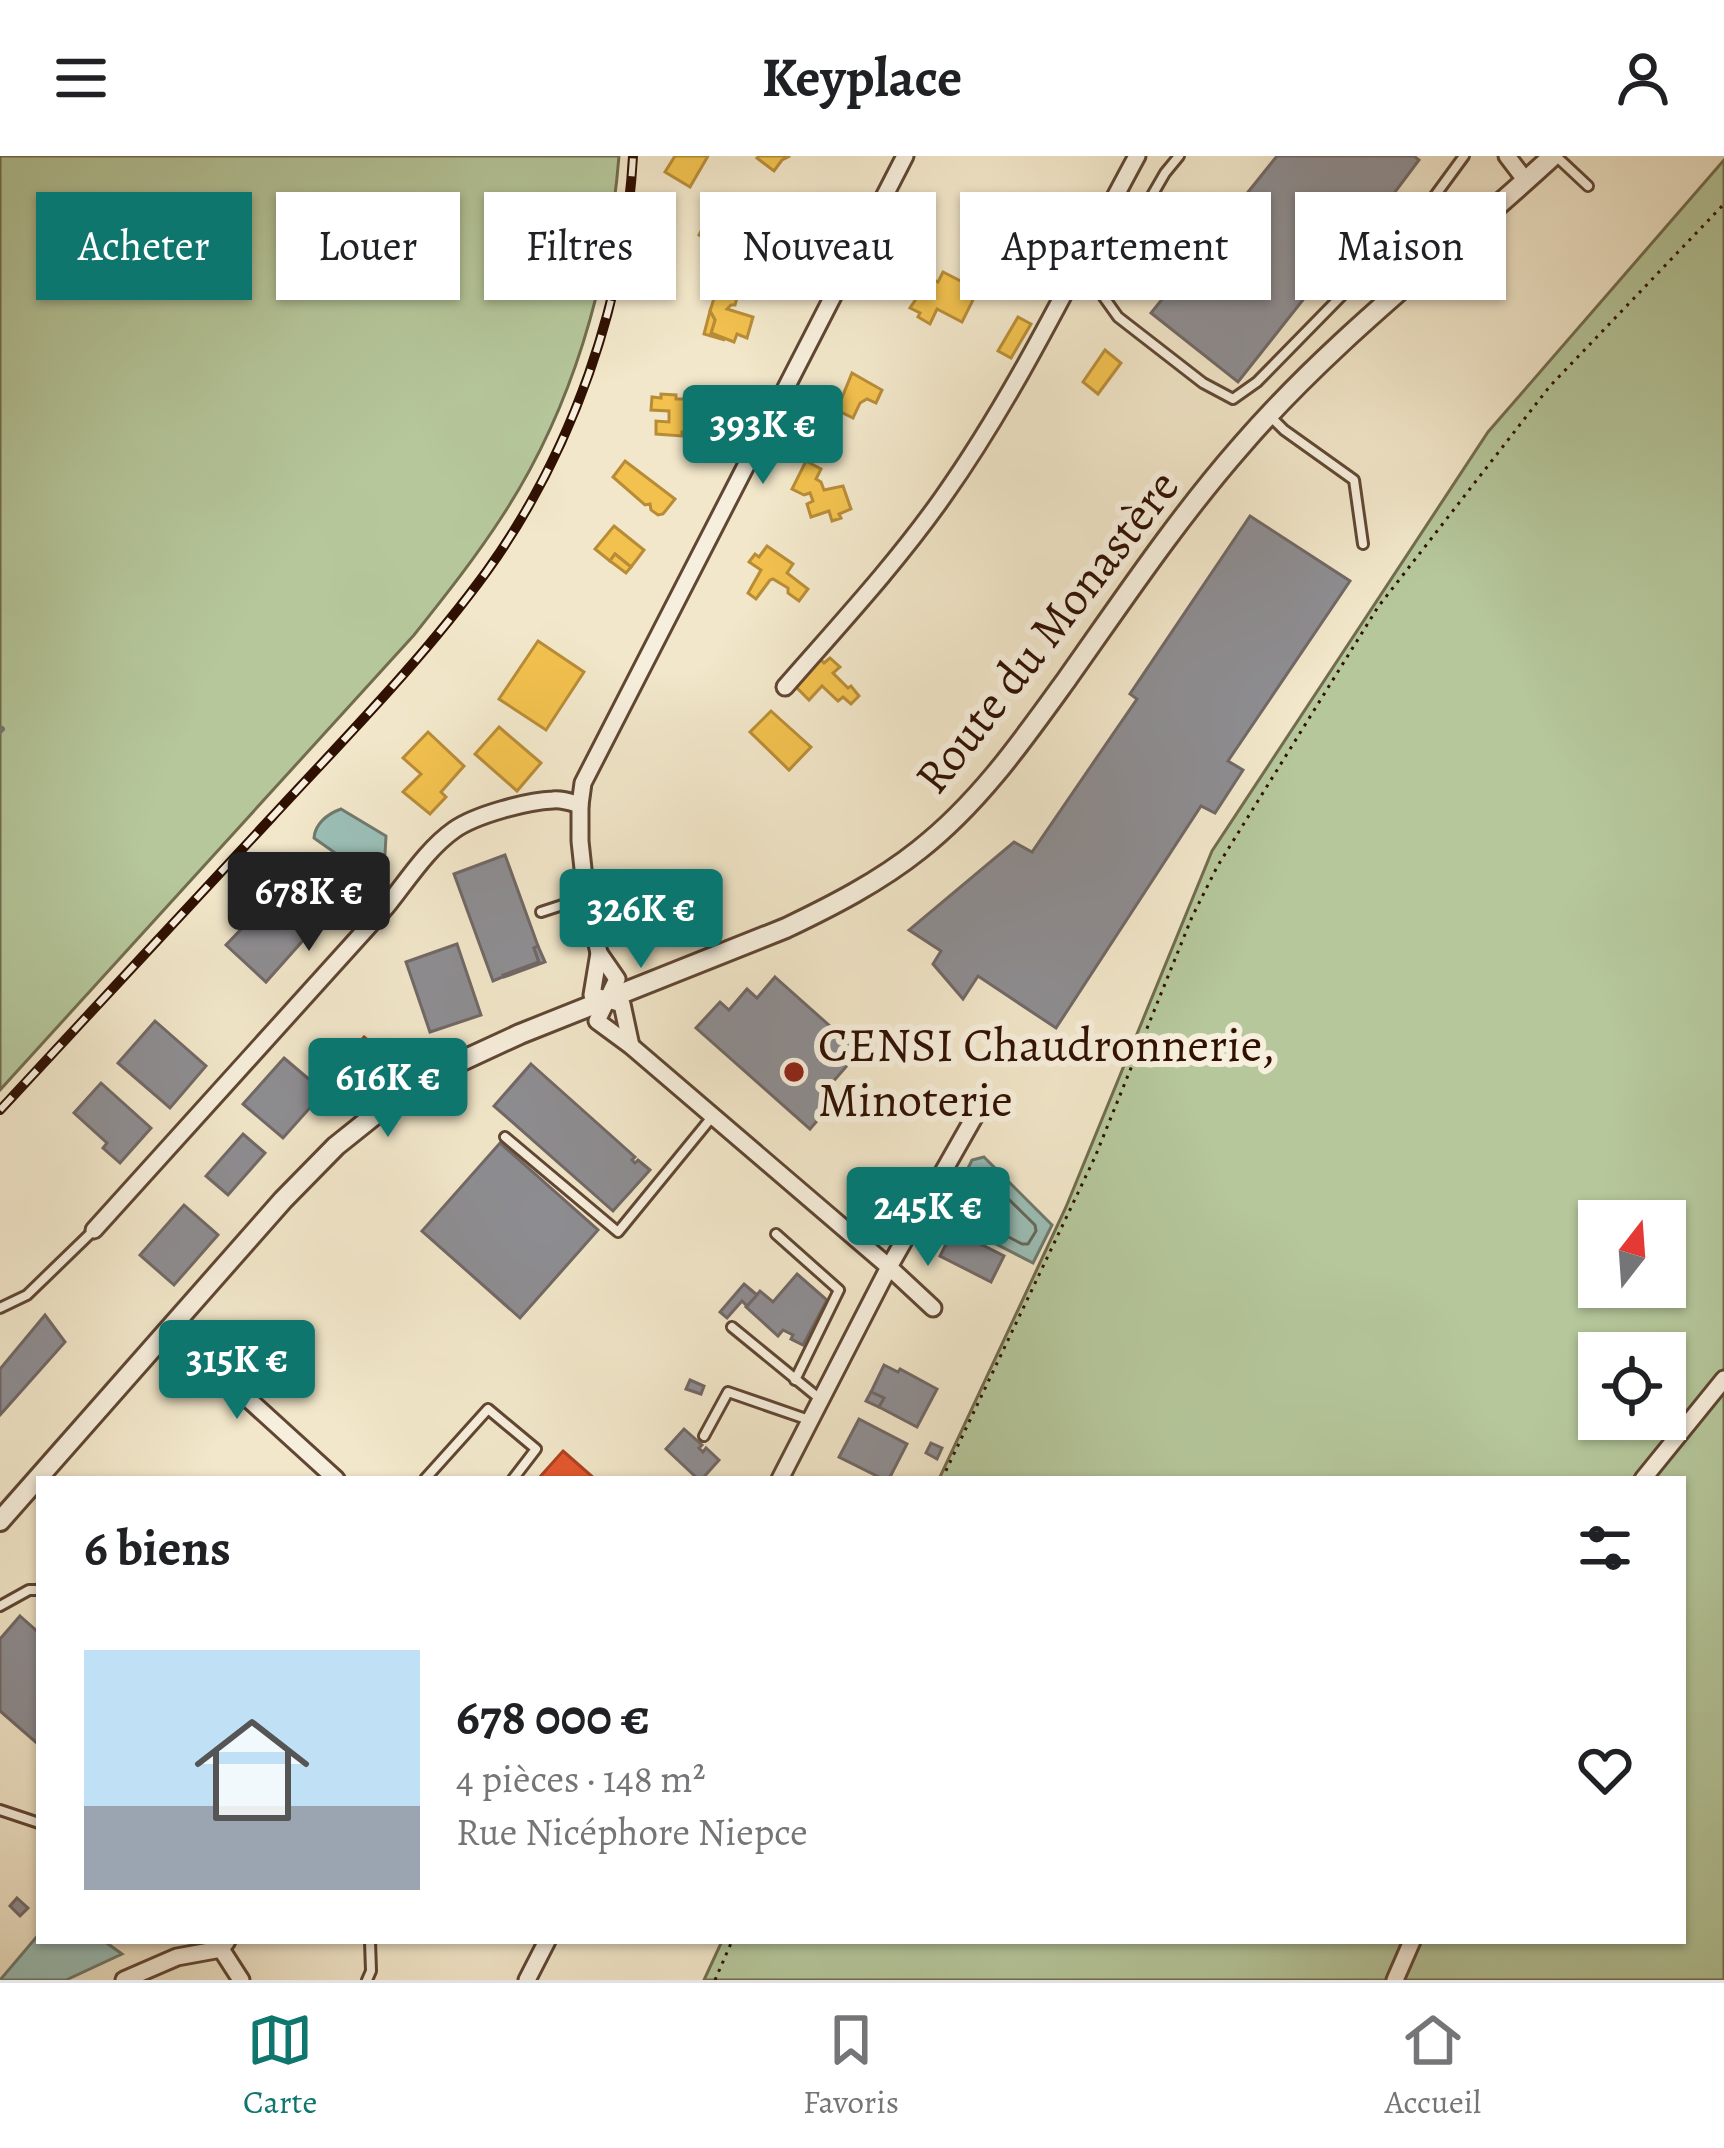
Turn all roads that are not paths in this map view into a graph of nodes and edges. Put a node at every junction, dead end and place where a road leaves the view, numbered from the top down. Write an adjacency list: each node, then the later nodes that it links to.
1 (905, 156): 12 (street)
2 (1137, 156): 11 (street)
3 (1179, 156): 4 (lane)
4 (1464, 156)
5 (1507, 156): 7 (street)
6 (1555, 156): 7 (street, Route du Monastère); 8 (lane)
7 (1526, 181): 9 (street, Route du Monastère)
8 (1588, 186)
9 (1269, 415): 10 (lane); 15 (street, Route du Monastère)
10 (1363, 544)
11 (784, 687)
12 (580, 805): 13 (street); 20 (street)
13 (586, 897): 14 (lane); 15 (street)
14 (541, 912)
15 (610, 999): 16 (street); 16 (street); 25 (street, Route du Monastère)
16 (631, 1046): 18 (street)
17 (976, 1114): 22 (street)
18 (713, 1116): 19 (lane); 22 (street)
19 (505, 1137)
20 (94, 1230): 23 (lane)
21 (776, 1234): 28 (lane)
22 (889, 1268): 24 (street); 29 (street)
23 (0, 1308)
24 (934, 1308)
25 (170, 1328): 32 (street, Route du Monastère); 33 (street)
26 (732, 1328): 28 (lane)
27 (1724, 1379): 37 (street)
28 (795, 1380): 29 (lane)
29 (821, 1400): 30 (street)
30 (810, 1420): 31 (lane); 36 (street)
31 (704, 1436)
32 (40, 1476)
33 (333, 1476)
34 (428, 1476): 35 (lane)
35 (515, 1476)
36 (782, 1476)
37 (1645, 1476)
38 (36, 1480): 39 (street, Route du Monastère)
39 (0, 1521)
40 (36, 1590): 41 (lane)
41 (0, 1606)
42 (0, 1810): 43 (lane)
43 (36, 1822)
44 (370, 1944): 51 (lane)
45 (545, 1944): 52 (street)
46 (1411, 1944): 53 (street)
47 (224, 1945): 48 (street); 50 (street)
48 (174, 1949): 49 (street)
49 (124, 1980)
50 (241, 1980)
51 (367, 1980)
52 (527, 1980)
53 (1395, 1980)

